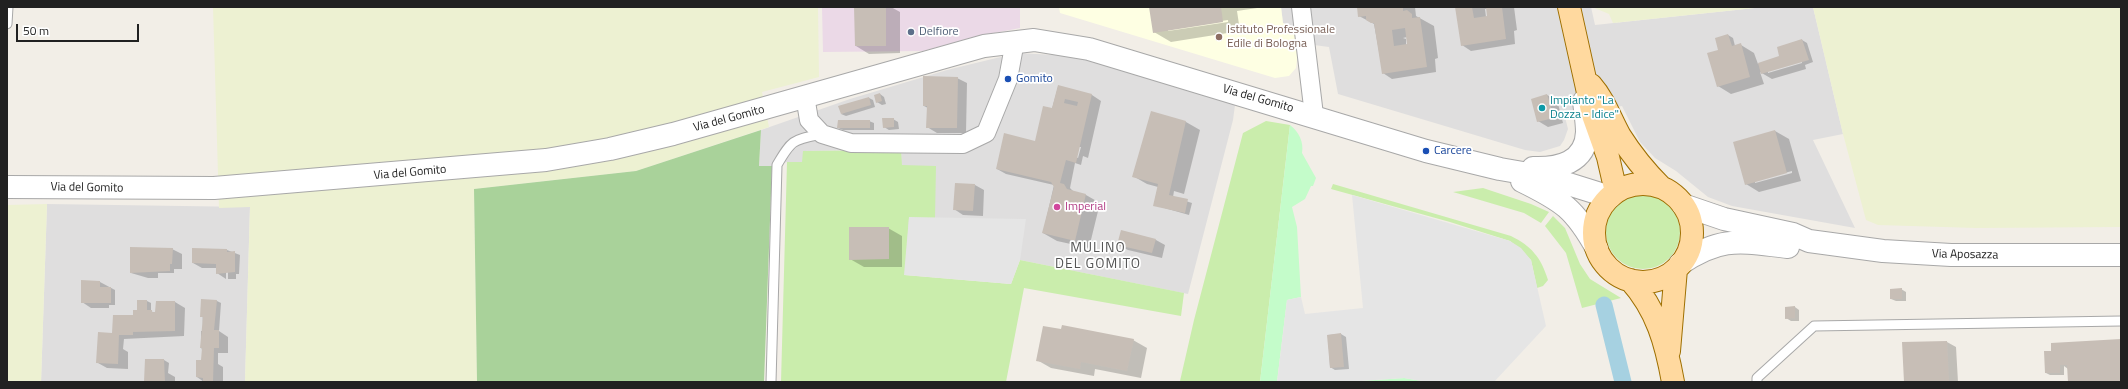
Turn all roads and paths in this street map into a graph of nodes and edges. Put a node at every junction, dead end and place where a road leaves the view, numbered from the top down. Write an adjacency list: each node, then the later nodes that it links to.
1 (8, 7): 4 (lane)
2 (1301, 7): 8 (street)
3 (1570, 7): 6 (main road)
4 (7, 24)
5 (1015, 41): 7 (street, Via del Gomito); 8 (street, Via del Gomito); 9 (street)
6 (1587, 80): 10 (street); 12 (main road); 13 (main road)
7 (805, 96): 9 (street); 11 (street, Via del Gomito)
8 (1314, 115): 10 (street, Via del Gomito)
9 (822, 134): 22 (lane)
10 (1500, 169): 13 (street, Via del Gomito); 16 (street, Via del Gomito)
11 (7, 187)
12 (1660, 187): 13 (main road); 14 (main road)
13 (1613, 194): 16 (main road)
14 (1683, 205): 15 (street, Via Aposazza); 18 (main road)
15 (1809, 241): 17 (street, Via Aposazza); 18 (street, Via Aposazza)
16 (1597, 249): 19 (main road)
17 (2121, 255)
18 (1678, 267): 19 (main road); 21 (main road)
19 (1630, 280): 21 (main road)
20 (2121, 321): 24 (lane)
21 (1668, 354): 23 (main road)
22 (771, 382)
23 (1673, 382)
24 (1757, 382)

